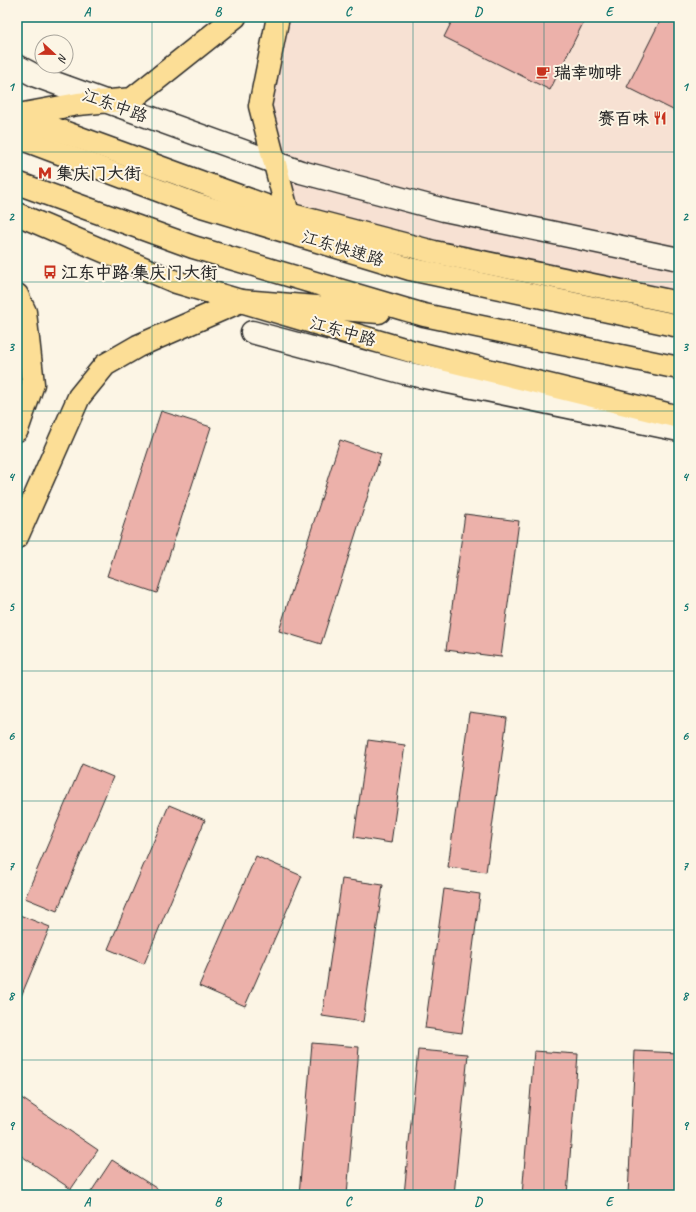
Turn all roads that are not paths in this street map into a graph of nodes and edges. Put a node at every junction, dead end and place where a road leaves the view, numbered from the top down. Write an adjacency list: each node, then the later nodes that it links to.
1 (235, 17): 4 (main road)
2 (278, 17): 7 (main road)
3 (17, 66): 4 (street, 江东中路)
4 (106, 102): 5 (main road); 7 (street, 江东中路)
5 (17, 115): 10 (main road)
6 (17, 137): 12 (main road, 江东快速路)
7 (274, 163): 10 (main road); 11 (street, 江东中路)
8 (17, 183): 16 (main road)
9 (17, 214): 14 (main road, 江东中路)
10 (288, 214): 12 (main road); 15 (main road)
11 (679, 259)
12 (438, 274): 17 (main road, 江东快速路)
13 (17, 295): 21 (main road)
14 (240, 301): 16 (main road); 20 (main road, 江东中路); 23 (main road)
15 (679, 303)
16 (424, 315): 19 (main road)
17 (679, 326)
18 (252, 332): 22 (street, 江东中路)
19 (679, 368)
20 (679, 417)
21 (17, 430)
22 (679, 430)
23 (17, 537)

